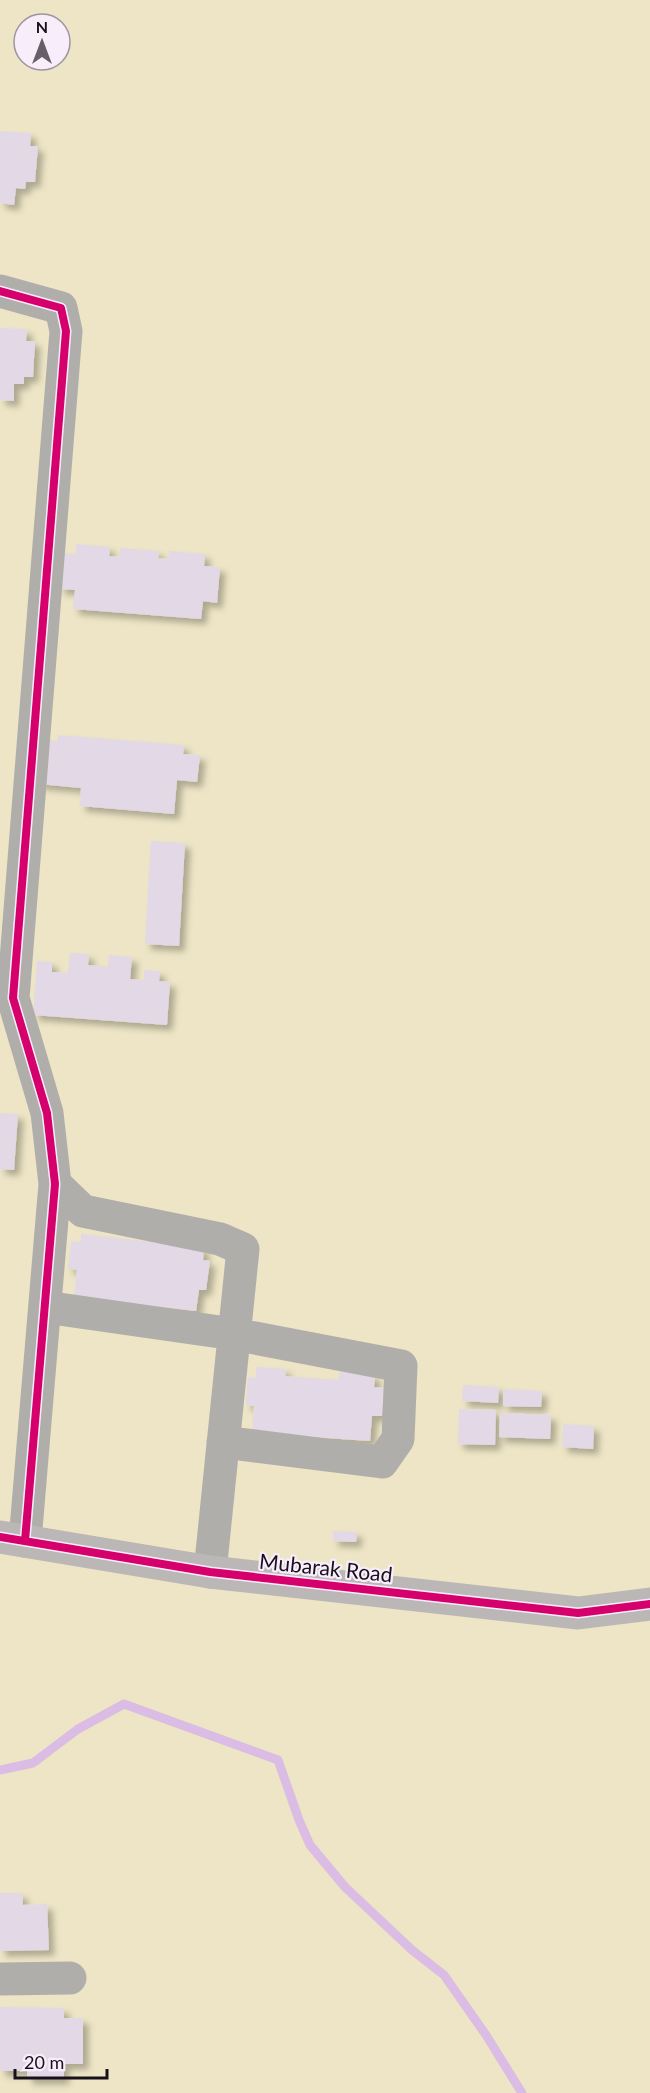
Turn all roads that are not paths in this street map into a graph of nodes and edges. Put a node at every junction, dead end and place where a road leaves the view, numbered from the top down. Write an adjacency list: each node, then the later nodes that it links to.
1 (0, 291): 2 (street)
2 (55, 1184): 3 (street); 4 (street)
3 (45, 1307): 4 (street); 6 (street)
4 (234, 1334): 5 (street); 5 (street)
5 (223, 1442): 7 (street)
6 (13, 1539): 7 (street, Mubarak Road)
7 (210, 1572): 8 (street, Mubarak Road)
8 (650, 1604)
9 (70, 1978): 10 (street)
10 (0, 1979)

